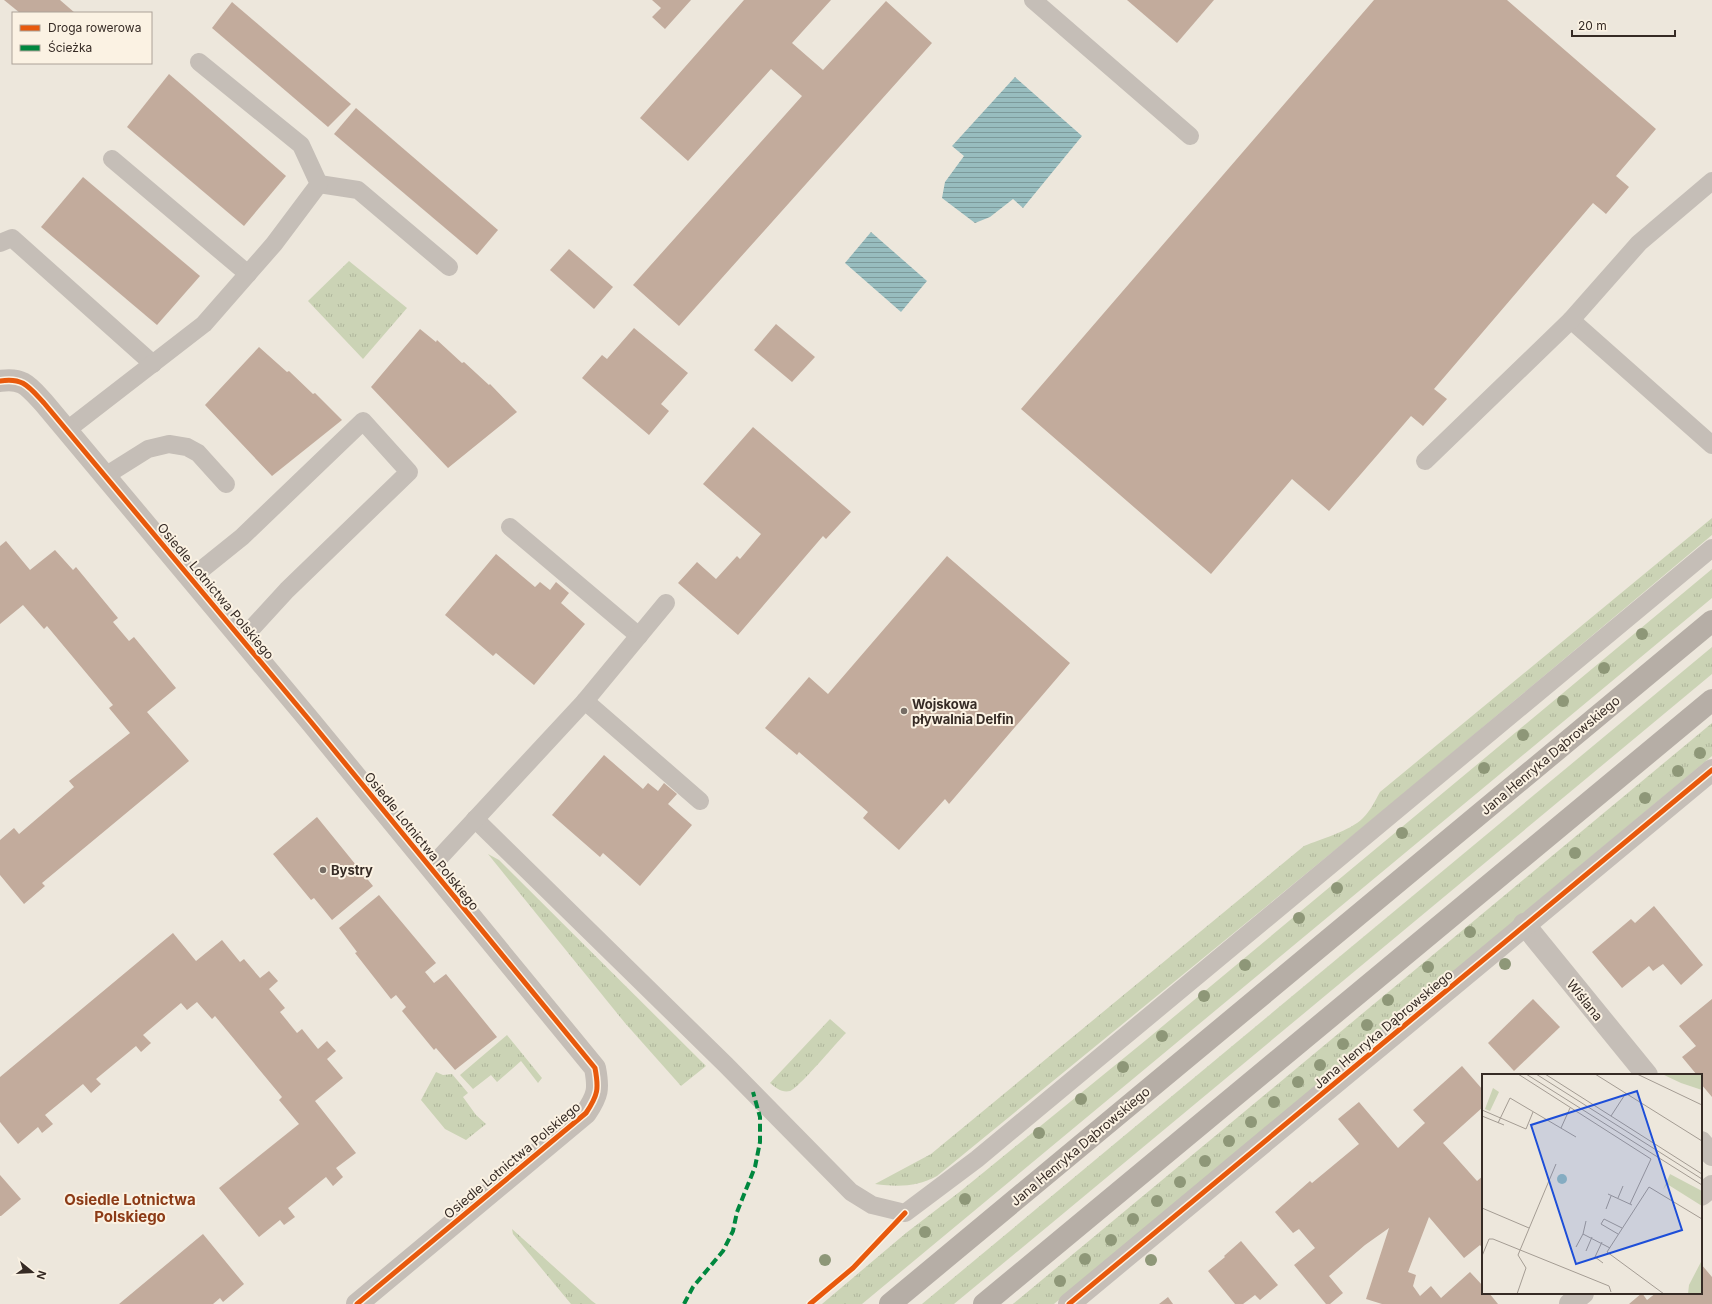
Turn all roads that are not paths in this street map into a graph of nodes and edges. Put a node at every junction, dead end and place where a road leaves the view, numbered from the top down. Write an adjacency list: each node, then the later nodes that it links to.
1 (1033, 0): 3 (lane)
2 (199, 62): 6 (lane)
3 (1190, 136)
4 (112, 159): 9 (lane)
5 (1712, 181): 10 (lane)
6 (319, 184): 8 (lane); 9 (lane)
7 (0, 243): 11 (lane)
8 (449, 267)
9 (248, 274): 11 (lane)
10 (1571, 320): 14 (lane); 15 (lane)
11 (153, 364): 13 (lane)
12 (0, 381): 13 (street, Osiedle Lotnictwa Polskiego)
13 (67, 430): 16 (street, Osiedle Lotnictwa Polskiego)
14 (1712, 446)
15 (1425, 461)
16 (105, 476): 17 (lane); 20 (street, Osiedle Lotnictwa Polskiego)
17 (226, 484)
18 (510, 527): 23 (lane)
19 (1712, 548): 29 (lane)
20 (191, 578): 24 (street, Osiedle Lotnictwa Polskiego); 24 (lane)
21 (666, 603): 23 (lane)
22 (1712, 621): 39 (main road, Jana Henryka Dąbrowskiego)
23 (639, 636): 26 (lane)
24 (242, 639): 30 (street, Osiedle Lotnictwa Polskiego)
25 (1712, 700): 40 (main road)
26 (585, 701): 28 (lane); 29 (lane)
27 (1712, 770): 31 (street, Jana Henryka Dąbrowskiego)
28 (700, 801)
29 (476, 820): 30 (lane)
30 (430, 868): 38 (street, Osiedle Lotnictwa Polskiego)
31 (1524, 924): 32 (street, Wiślana); 41 (street, Jana Henryka Dąbrowskiego)
32 (1646, 1074)
33 (1702, 1143): 34 (street)
34 (1712, 1155)
35 (1712, 1186): 36 (street)
36 (1702, 1194)
37 (1582, 1294): 42 (street)
38 (357, 1304)
39 (890, 1304)
40 (984, 1304)
41 (1069, 1304)
42 (1570, 1304)

